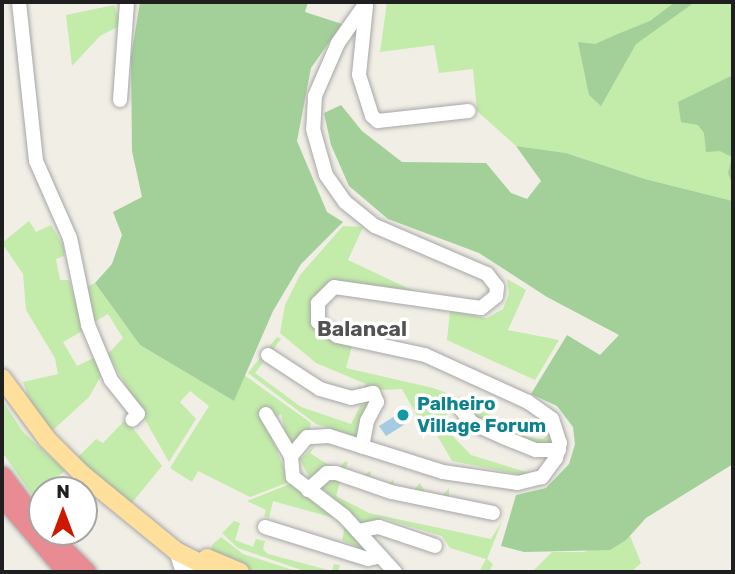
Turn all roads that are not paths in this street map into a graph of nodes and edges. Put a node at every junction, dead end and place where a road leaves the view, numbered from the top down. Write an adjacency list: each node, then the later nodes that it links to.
1 (19, 2): 10 (street)
2 (127, 2): 4 (street)
3 (367, 3): 5 (street); 12 (street)
4 (120, 100)
5 (468, 111)
6 (268, 355): 11 (street)
7 (2, 378): 21 (main road)
8 (460, 408): 12 (street)
9 (266, 414): 13 (street)
10 (132, 421)
11 (362, 447): 12 (street); 13 (street)
12 (559, 450)
13 (291, 456): 15 (street)
14 (2, 476): 17 (highway)
15 (308, 490): 18 (street); 20 (street)
16 (2, 496): 26 (highway)
17 (28, 508)
18 (493, 513)
19 (265, 527): 24 (street)
20 (358, 531): 23 (street); 24 (street)
21 (163, 538): 25 (main road); 29 (main road)
22 (61, 546): 27 (highway)
23 (435, 546)
24 (381, 556): 30 (street)
25 (189, 566): 28 (main road); 29 (main road)
26 (68, 572)
27 (86, 572)
28 (218, 572)
29 (240, 572)
30 (395, 572)

